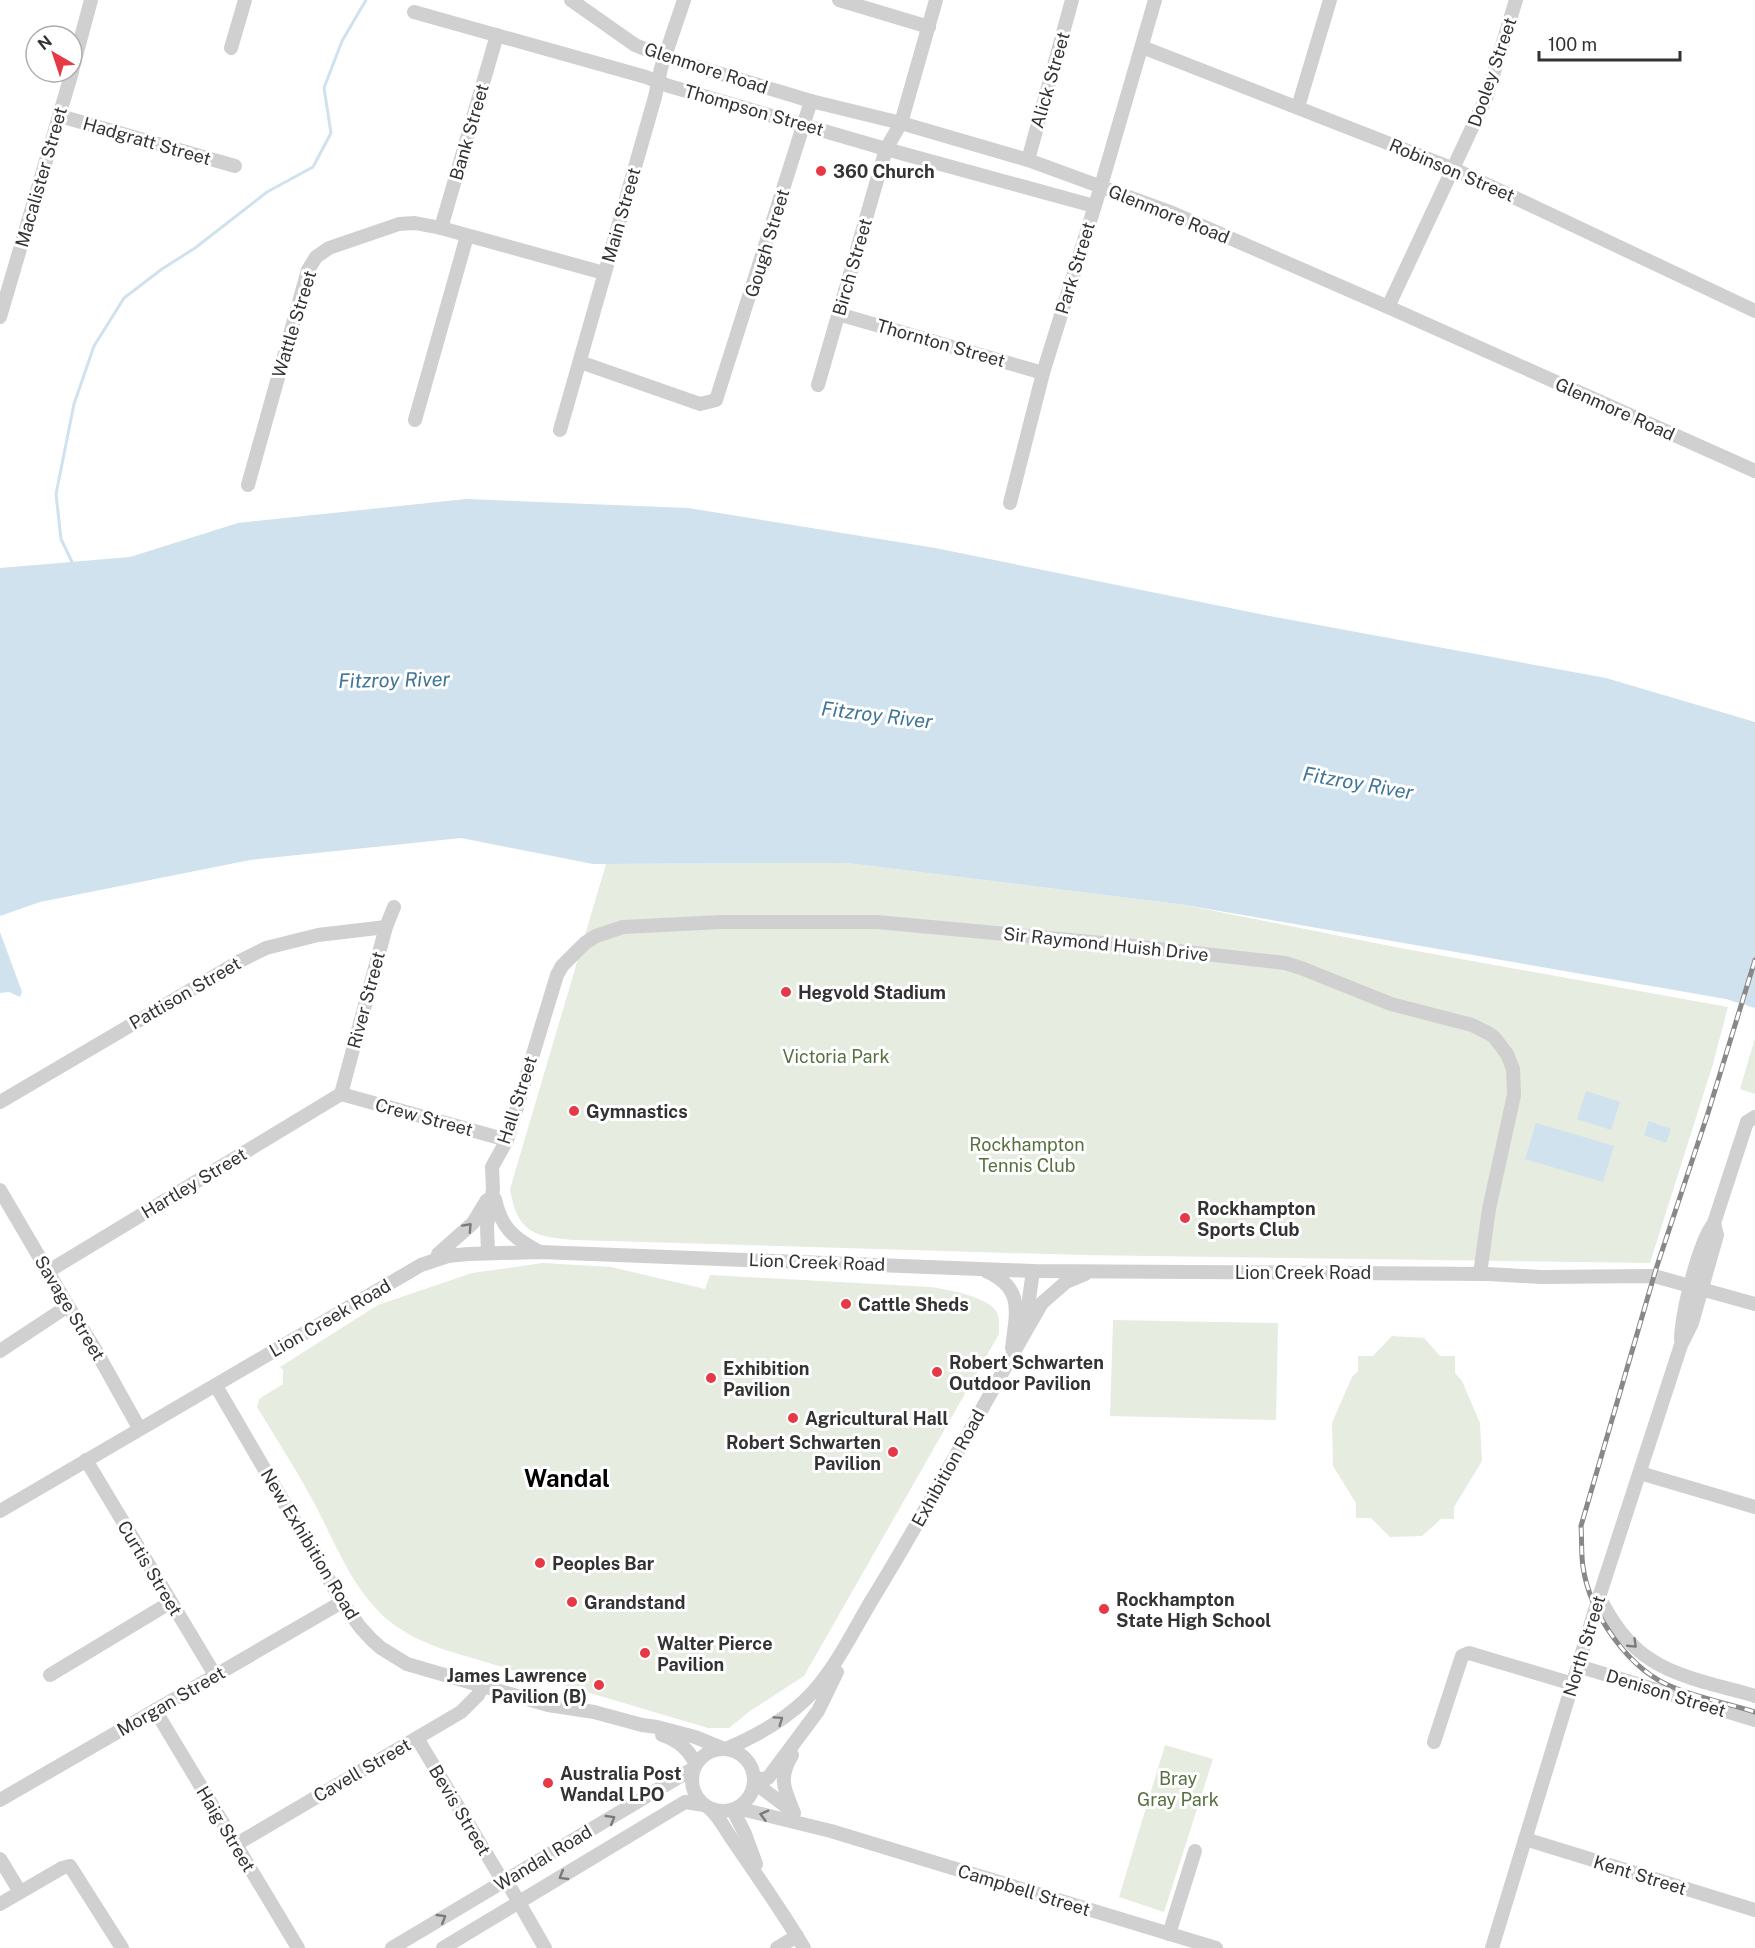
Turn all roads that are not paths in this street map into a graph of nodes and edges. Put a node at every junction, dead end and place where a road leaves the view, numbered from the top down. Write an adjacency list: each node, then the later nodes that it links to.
1 (91, 0): 13 (street, Macalister Street)
2 (245, 0): 17 (street)
3 (571, 0): 11 (street, Glenmore Road)
4 (684, 0): 18 (street, Main Street)
5 (839, 0): 14 (street)
6 (936, 0): 14 (street, Birch Street)
7 (1072, 0): 27 (street, Alick Street)
8 (1155, 0): 16 (street, Park Street)
9 (1330, 0): 22 (street)
10 (1516, 0): 29 (street, Dooley Street)
11 (588, 6): 18 (street, Glenmore Road)
12 (414, 12): 15 (street, Thompson Street)
13 (84, 26)
14 (929, 27): 24 (street, Birch Street)
15 (497, 35): 19 (street, Thompson Street); 32 (street, Bank Street)
16 (1142, 47): 22 (street, Robinson Street); 30 (street, Park Street)
17 (231, 48)
18 (665, 57): 19 (street, Main Street); 21 (street, Glenmore Road)
19 (658, 81): 25 (street, Thompson Street); 34 (street, Main Street)
20 (69, 84): 23 (street, Macalister Street)
21 (811, 101): 24 (street, Glenmore Road); 25 (street, Gough Street)
22 (1298, 106): 29 (street, Robinson Street)
23 (60, 116): 28 (street, Hadgratt Street); 36 (street, Macalister Street)
24 (901, 123): 26 (street, Birch Street); 27 (street, Glenmore Road)
25 (804, 124): 26 (street, Thompson Street); 39 (street, Gough Street)
26 (886, 149): 31 (street, Thompson Street); 38 (street, Birch Street)
27 (1028, 159): 30 (street, Glenmore Road)
28 (235, 166)
29 (1454, 169): 35 (street, Dooley Street); 37 (street, Robinson Street)
30 (1101, 186): 31 (street, Park Street); 35 (street, Glenmore Road)
31 (1094, 206): 40 (street, Park Street)
32 (441, 228): 33 (street); 45 (street, Wattle Street)
33 (467, 236): 34 (street); 42 (street)
34 (604, 273): 39 (street, Main Street)
35 (1388, 307): 44 (street, Glenmore Road)
36 (1, 310)
37 (1755, 311)
38 (838, 314): 40 (street, Thornton Street); 41 (street, Birch Street)
39 (580, 362): 43 (street, Main Street)
40 (1043, 373): 46 (street, Park Street)
41 (818, 385)
42 (414, 420)
43 (560, 430)
44 (1755, 471)
45 (248, 485)
46 (1010, 503)
47 (394, 907): 48 (street, River Street)
48 (386, 927): 50 (street, River Street); 51 (street, Pattison Street)
49 (573, 954): 53 (street, Hall Street); 63 (street, Sir Raymond Huish Drive)
50 (341, 1094): 53 (street, Crew Street); 62 (street, Hartley Street)
51 (0, 1102)
52 (1755, 1117): 64 (street, North Street)
53 (507, 1140): 54 (street, Hall Street)
54 (493, 1189): 56 (street); 57 (street, Hall Street); 58 (street, one-way to 54)
55 (0, 1190): 62 (street, Savage Street)
56 (540, 1251): 57 (street, Lion Creek Road); 59 (street, Lion Creek Road)
57 (488, 1253): 58 (street, Lion Creek Road)
58 (438, 1259): 69 (street, Lion Creek Road)
59 (979, 1268): 61 (street, Lion Creek Road); 68 (street, Exhibition Road)
60 (1092, 1270): 61 (street, Lion Creek Road); 63 (street, Lion Creek Road); 68 (street, Exhibition Road)
61 (1033, 1271): 68 (street, Exhibition Road)
62 (47, 1272): 66 (street, Savage Street)
63 (1484, 1274): 64 (street, Lion Creek Road)
64 (1696, 1287): 65 (street, Lion Creek Road); 72 (street, North Street)
65 (1755, 1304)
66 (68, 1306): 67 (street); 70 (street, Savage Street)
67 (0, 1351)
68 (1011, 1356): 75 (street, Exhibition Road)
69 (216, 1386): 70 (street, Lion Creek Road); 78 (street, New Exhibition Road)
70 (139, 1428): 71 (street, Lion Creek Road)
71 (86, 1461): 74 (street, Lion Creek Road); 77 (street, Curtis Street)
72 (1640, 1473): 73 (street); 76 (street, North Street)
73 (1755, 1507)
74 (0, 1511)
75 (884, 1580): 86 (street, Exhibition Road); 91 (street, Exhibition Road, one-way to 75)
76 (1599, 1597): 79 (street, North Street); 84 (street, Denison Street, one-way to 84)
77 (171, 1602): 80 (street); 81 (street, Curtis Street)
78 (342, 1602): 81 (street, Morgan Street); 83 (street, New Exhibition Road)
79 (1578, 1666): 82 (street, North Street); 87 (street, Denison Street)
80 (50, 1675)
81 (215, 1675): 85 (street, Morgan Street)
82 (1573, 1684): 90 (street); 101 (street, North Street)
83 (482, 1687): 88 (street, New Exhibition Road); 89 (street, Cavell Street)
84 (1755, 1696)
85 (155, 1710): 95 (street, Morgan Street); 102 (street, Haig Street)
86 (818, 1711): 93 (street, Exhibition Road); 98 (street, Exhibition Road)
87 (1755, 1720)
88 (642, 1725): 91 (street, New Exhibition Road); 92 (street, New Exhibition Road)
89 (417, 1738): 102 (street, Cavell Street); 106 (street, Bevis Street)
90 (1434, 1742)
91 (725, 1748): 92 (street); 93 (street)
92 (695, 1766): 94 (street, Wandal Road); 96 (street)
93 (755, 1781): 97 (street); 98 (street, Campbell Street)
94 (654, 1792): 99 (street); 106 (street, Wandal Road, one-way to 94)
95 (0, 1800)
96 (706, 1806): 97 (street); 99 (street, Wandal Road); 105 (street)
97 (735, 1809): 100 (street, Campbell Street, one-way to 97); 105 (street)
98 (794, 1813): 100 (street, Campbell Street)
99 (662, 1815): 108 (street, Wandal Road, one-way to 108)
100 (831, 1831): 111 (street, Campbell Street)
101 (1525, 1839): 110 (street, Kent Street); 120 (street, North Street)
102 (235, 1845): 114 (street, Haig Street)
103 (1195, 1851): 111 (street)
104 (0, 1858): 107 (street)
105 (760, 1878): 112 (street)
106 (506, 1880): 108 (street, Bevis Street); 115 (street, Wandal Road, one-way to 106)
107 (20, 1892): 109 (street); 113 (street)
108 (519, 1903): 116 (street, Wandal Road); 117 (street, Bevis Street)
109 (0, 1904)
110 (1755, 1910)
111 (1169, 1934): 119 (street, Campbell Street)
112 (801, 1942): 118 (street)
113 (122, 1948)
114 (298, 1948)
115 (392, 1948)
116 (443, 1948)
117 (545, 1948)
118 (777, 1948)
119 (1216, 1948)
120 (1492, 1948)

